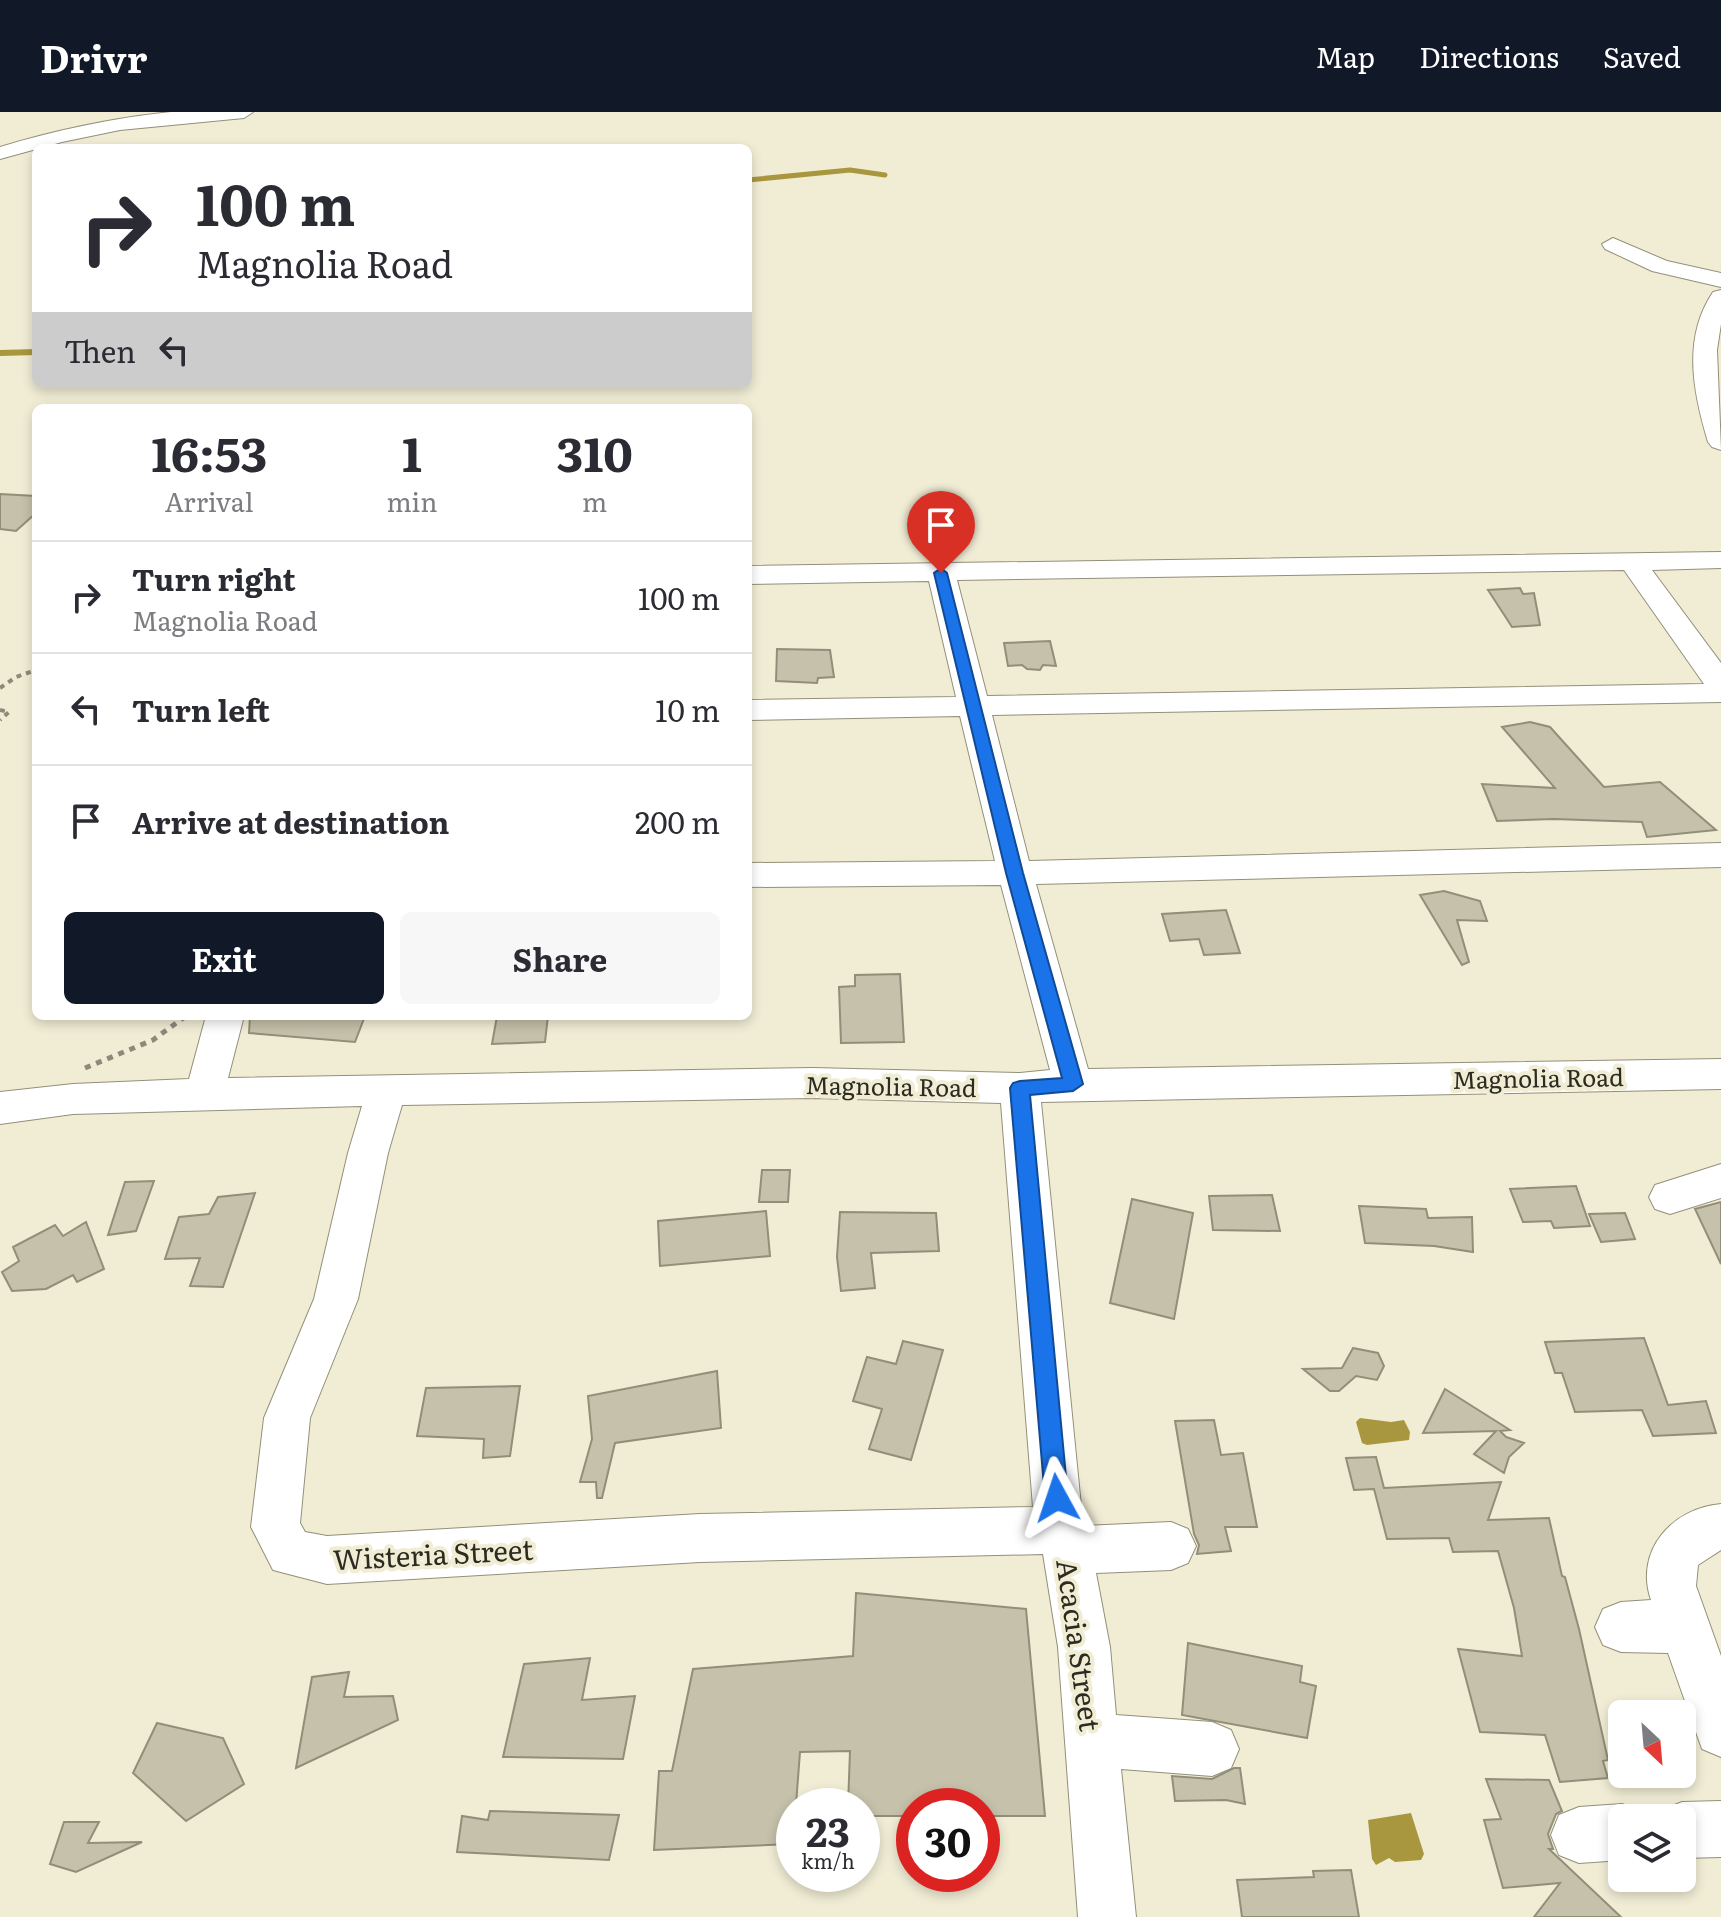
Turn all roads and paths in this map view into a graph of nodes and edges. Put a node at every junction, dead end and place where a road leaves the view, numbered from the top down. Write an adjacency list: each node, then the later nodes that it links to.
1 (244, 112): 2 (street)
2 (35, 144)
3 (32, 145): 4 (street)
4 (0, 153)
5 (1613, 244): 6 (street)
6 (1721, 280)
7 (1721, 297): 8 (street)
8 (1721, 442)
9 (1721, 560): 10 (street)
10 (1633, 563): 11 (street); 14 (street)
11 (941, 573): 12 (street); 17 (street)
12 (752, 575)
13 (32, 671): 15 (path)
14 (1721, 685)
15 (0, 688)
16 (1721, 693): 17 (street)
17 (974, 707): 19 (street); 22 (street)
18 (0, 710): 20 (path)
19 (752, 710)
20 (0, 720)
21 (1721, 855): 22 (street)
22 (1015, 873): 23 (street); 28 (street)
23 (752, 875)
24 (180, 1020): 26 (path)
25 (224, 1020): 31 (street)
26 (71, 1073)
27 (1718, 1079): 28 (street, Magnolia Road)
28 (1073, 1084): 29 (street, Magnolia Road)
29 (1020, 1088): 30 (street, Magnolia Road); 36 (street, Acacia Street)
30 (387, 1090): 31 (street, Magnolia Road); 36 (street, Wisteria Street)
31 (204, 1096): 32 (street, Magnolia Road)
32 (0, 1108)
33 (1721, 1181): 34 (street)
34 (1670, 1197)
35 (1721, 1527): 39 (street)
36 (1063, 1540): 37 (street, Wisteria Street); 41 (street, Acacia Street)
37 (1171, 1546)
38 (1621, 1627): 39 (street)
39 (1686, 1630): 40 (street)
40 (1721, 1730)
41 (1094, 1745): 42 (street); 45 (street, Acacia Street)
42 (1212, 1749)
43 (1721, 1829): 44 (street)
44 (1696, 1830)
45 (1107, 1917)

